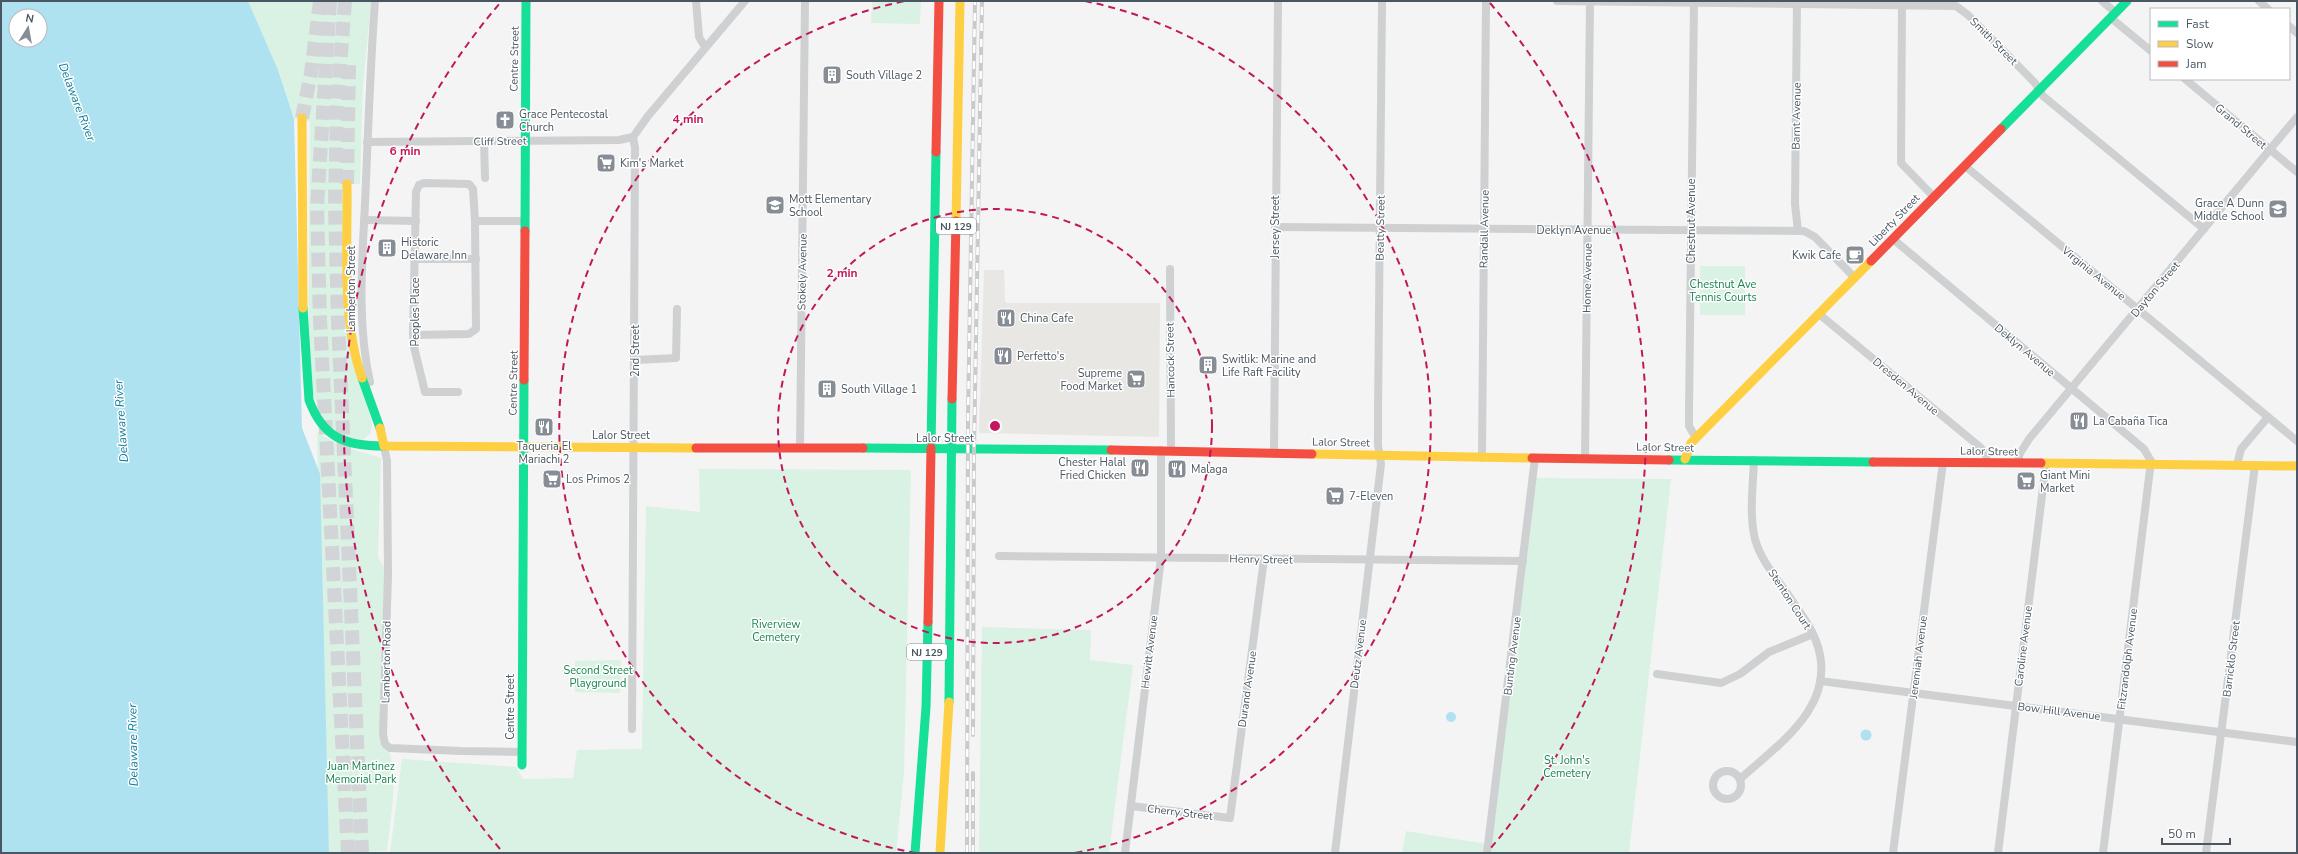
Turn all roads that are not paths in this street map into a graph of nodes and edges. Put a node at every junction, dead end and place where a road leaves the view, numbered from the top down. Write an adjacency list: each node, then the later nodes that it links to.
1 (375, 1): 30 (street, Lamberton Street)
2 (526, 1): 28 (main road, Centre Street)
3 (696, 1): 21 (street)
4 (745, 1): 21 (street)
5 (805, 1): 67 (street, Stokely Avenue)
6 (939, 1): 68 (main road, NJ 129)
7 (960, 1): 69 (main road, NJ 129)
8 (1278, 1): 41 (street, Jersey Street)
9 (1382, 1): 42 (street, Beatty Street)
10 (1486, 1): 43 (street, Randall Avenue)
11 (1557, 1): 12 (street, Smith Street)
12 (1590, 1): 16 (street, Smith Street); 44 (street, Home Avenue)
13 (2102, 1): 20 (street)
14 (2128, 1): 20 (main road, Liberty Street)
15 (2259, 1): 19 (street)
16 (1694, 2): 17 (street, Smith Street); 46 (street, Chestnut Avenue)
17 (1798, 2): 18 (street, Smith Street); 47 (street, Barnt Avenue)
18 (1902, 3): 24 (street, Smith Street); 36 (street)
19 (2267, 8)
20 (2114, 15): 22 (street); 24 (main road, Liberty Street)
21 (705, 47): 27 (street)
22 (2150, 50)
23 (2186, 80): 31 (street, Grand Street)
24 (2040, 91): 32 (main road, Liberty Street); 45 (street, Smith Street)
25 (2297, 117): 31 (street, Dayton Street)
26 (302, 118): 64 (main road, Lalor Street)
27 (633, 138): 28 (street, Cliff Street); 57 (street, 2nd Street)
28 (525, 140): 29 (street, Cliff Street); 40 (main road, Centre Street)
29 (484, 141): 30 (street, Cliff Street); 34 (street)
30 (367, 142): 37 (street, Lamberton Street)
31 (2270, 150): 33 (street, Grand Street); 45 (street, Dayton Street)
32 (1965, 166): 36 (main road, Liberty Street); 54 (street, Virginia Avenue)
33 (2297, 172)
34 (485, 178)
35 (347, 184): 61 (main road)
36 (1934, 197): 48 (main road, Liberty Street)
37 (364, 220): 38 (street); 61 (street, Lamberton Street)
38 (416, 221): 39 (street, Peoples Place); 49 (street, Peoples Place)
39 (475, 221): 40 (street); 50 (street)
40 (525, 221): 65 (main road, Centre Street)
41 (1275, 227): 42 (street, Deklyn Avenue); 72 (street, Jersey Street)
42 (1380, 228): 43 (street, Deklyn Avenue); 73 (street, Beatty Street)
43 (1484, 229): 44 (street, Deklyn Avenue); 74 (street, Randall Avenue)
44 (1587, 229): 46 (street, Deklyn Avenue); 76 (street, Home Avenue)
45 (2204, 229): 54 (street, Dayton Street)
46 (1692, 231): 47 (street, Deklyn Avenue); 62 (street, Chestnut Avenue)
47 (1798, 231): 52 (street, Deklyn Avenue)
48 (1893, 239): 52 (main road, Liberty Street); 58 (street, Deklyn Avenue)
49 (415, 259): 50 (street); 56 (street, Peoples Place)
50 (476, 259): 56 (street)
51 (1170, 269): 71 (street, Hancock Street)
52 (1854, 277): 55 (main road, Liberty Street)
53 (677, 309): 57 (street)
54 (2138, 309): 58 (street, Dayton Street); 60 (street, Virginia Avenue)
55 (1819, 314): 62 (main road, Liberty Street); 80 (street, Dresden Avenue)
56 (414, 335): 59 (street, Peoples Place)
57 (635, 360): 66 (street, 2nd Street)
58 (2072, 389): 81 (street, Dayton Street); 83 (street, Deklyn Avenue)
59 (458, 392)
60 (2268, 417): 63 (street, Virginia Avenue); 84 (street)
61 (380, 428): 64 (main road, Lamberton Street)
62 (1696, 438): 77 (main road, Liberty Street)
63 (2297, 441)
64 (384, 446): 65 (main road, Lalor Street); 92 (street, Lamberton Street)
65 (525, 446): 66 (main road, Lalor Street); 102 (main road, Centre Street)
66 (634, 446): 67 (main road, Lalor Street); 99 (street, 2nd Street)
67 (800, 448): 68 (main road, Lalor Street)
68 (931, 450): 69 (main road, Lalor Street); 107 (main road, NJ 129)
69 (952, 450): 70 (main road, Lalor Street); 108 (main road, NJ 129)
70 (1161, 450): 71 (main road, Lalor Street); 88 (street, Hewitt Avenue)
71 (1170, 450): 72 (main road, Lalor Street)
72 (1274, 453): 73 (main road, Lalor Street)
73 (1379, 454): 74 (main road, Lalor Street); 90 (street, Deutz Avenue)
74 (1482, 458): 75 (main road, Lalor Street)
75 (1536, 458): 76 (main road, Lalor Street); 91 (street, Bunting Avenue)
76 (1585, 458): 77 (main road, Lalor Street)
77 (1685, 460): 78 (main road, Lalor Street)
78 (1754, 460): 79 (main road, Lalor Street); 93 (street, Stenton Court)
79 (1943, 462): 80 (main road, Lalor Street); 96 (street, Jeremiah Avenue)
80 (1987, 462): 81 (main road, Lalor Street)
81 (2018, 463): 82 (main road, Lalor Street)
82 (2046, 463): 83 (main road, Lalor Street); 97 (street, Caroline Avenue)
83 (2151, 464): 84 (main road, Lalor Street); 98 (street, Fitzrandolph Avenue)
84 (2237, 465): 85 (main road, Lalor Street)
85 (2255, 465): 86 (main road, Lalor Street); 100 (street, Barricklo Street)
86 (2297, 466)
87 (999, 556): 88 (street, Henry Street)
88 (1161, 558): 89 (street, Henry Street); 105 (street, Hewitt Avenue)
89 (1264, 559): 90 (street, Henry Street); 106 (street, Durand Avenue)
90 (1369, 560): 91 (street, Henry Street); 110 (street, Deutz Avenue)
91 (1523, 561): 111 (street, Bunting Avenue)
92 (388, 575): 102 (street, Lamberton Road)
93 (1813, 634): 94 (street); 95 (street, Stenton Court)
94 (1657, 674)
95 (1820, 681): 96 (street, Bow Hill Avenue); 104 (street, Stenton Court)
96 (1913, 693): 97 (street, Bow Hill Avenue); 112 (street, Jeremiah Avenue)
97 (2016, 706): 98 (street, Bow Hill Avenue); 113 (street, Caroline Avenue)
98 (2119, 719): 100 (street, Bow Hill Avenue); 114 (street, Fitzrandolph Avenue)
99 (632, 729)
100 (2222, 732): 101 (street, Bow Hill Avenue); 115 (street, Barricklo Street)
101 (2297, 742)
102 (522, 752): 103 (main road, Centre Street)
103 (522, 765)
104 (1740, 779)
105 (1130, 806): 106 (street, Cherry Street); 109 (street, Hewitt Avenue)
106 (1230, 818)
107 (915, 853)
108 (940, 853)
109 (1125, 853)
110 (1335, 853)
111 (1487, 853)
112 (1893, 853)
113 (1998, 853)
114 (2103, 853)
115 (2206, 853)

